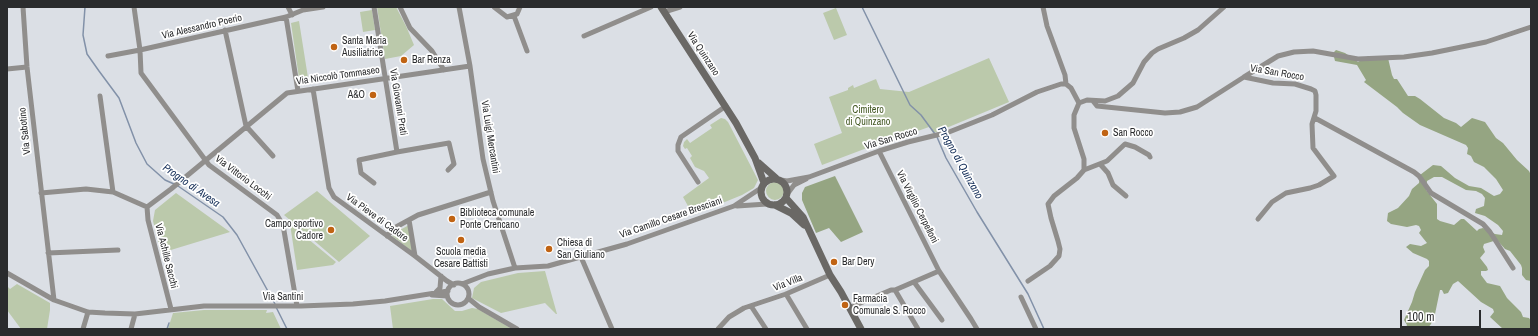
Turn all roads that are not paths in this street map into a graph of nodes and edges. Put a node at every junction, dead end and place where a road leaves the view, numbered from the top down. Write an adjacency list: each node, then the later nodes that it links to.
1 (23, 7): 26 (street, Via Sabotino)
2 (134, 7): 22 (street, Via Vittorio Locchi)
3 (288, 7): 16 (street)
4 (323, 7): 14 (street, Via Alessandro Poerio)
5 (374, 7): 30 (street, Via Giovanni Prati)
6 (400, 7): 28 (street)
7 (459, 7): 25 (street, Via Luigi Mercantini)
8 (494, 7): 17 (street)
9 (520, 7): 17 (street)
10 (651, 7): 21 (street)
11 (680, 7): 15 (street, Via Quinzano)
12 (1043, 7): 31 (street)
13 (1224, 7): 35 (street)
14 (303, 9): 16 (street, Via Alessandro Poerio)
15 (663, 10): 37 (street, Via Quinzano)
16 (292, 15): 18 (street, Via Alessandro Poerio)
17 (514, 16): 23 (street)
18 (286, 17): 20 (street, Via Alessandro Poerio); 33 (street)
19 (1531, 27): 29 (street)
20 (225, 30): 22 (street, Via Alessandro Poerio); 39 (street)
21 (584, 36)
22 (140, 50): 24 (street, Via Alessandro Poerio); 45 (street, Via Vittorio Locchi)
23 (527, 51)
24 (108, 56)
25 (470, 66): 28 (street, Via Niccolò Tommaseo); 55 (street, Via Luigi Mercantini)
26 (27, 67): 27 (street); 56 (street, Via Sabotino)
27 (7, 68)
28 (444, 70): 30 (street, Via Niccolò Tommaseo)
29 (1244, 77): 35 (street, Via San Rocco); 38 (street, Via San Rocco)
30 (385, 78): 32 (street, Via Niccolò Tommaseo); 41 (street, Via Giovanni Prati)
31 (1066, 84): 36 (street); 40 (street, Via San Rocco)
32 (313, 89): 33 (street, Via Niccolò Tommaseo); 65 (street, Via Pieve di Cadore)
33 (298, 91): 39 (street, Via Niccolò Tommaseo)
34 (100, 96): 54 (street)
35 (1093, 100): 36 (street)
36 (1079, 103): 48 (street)
37 (726, 106): 44 (street, Via Quinzano); 52 (street)
38 (1315, 118): 62 (street, Via San Rocco); 71 (street)
39 (246, 126): 42 (street); 45 (street, Via Niccolò Tommaseo)
40 (879, 151): 49 (street, Via San Rocco); 72 (street, Via Virgilio Cerpelloni)
41 (397, 152): 47 (street); 51 (street)
42 (273, 156)
43 (1150, 157): 46 (street)
44 (755, 158): 50 (street, Via Quinzano); 53 (street, Via Quinzano)
45 (207, 163): 61 (street, Via Niccolò Tommaseo); 89 (street, Via Vittorio Locchi)
46 (1100, 164): 48 (street); 58 (street)
47 (448, 170)
48 (1084, 170): 77 (street)
49 (809, 177): 50 (street, Via San Rocco); 57 (street, Via San Rocco)
50 (778, 179): 53 (street); 57 (street, Via Quinzano)
51 (374, 182)
52 (698, 182)
53 (763, 185): 59 (street, Via Quinzano); 60 (street, Via Camillo Cesare Bresciani)
54 (113, 192): 56 (street); 61 (street)
55 (491, 192): 63 (street); 70 (street, Via Luigi Mercantini)
56 (41, 194): 67 (street, Via Sabotino)
57 (787, 196): 59 (street); 64 (street, Via Quinzano)
58 (1126, 196)
59 (771, 204): 60 (street, Via Camillo Cesare Bresciani); 64 (street)
60 (734, 206): 69 (street, Via Camillo Cesare Bresciani)
61 (148, 207): 92 (street, Via Achille Sacchi)
62 (1258, 219)
63 (409, 220): 65 (street); 68 (street)
64 (810, 232): 74 (street, Via Quinzano)
65 (387, 236): 68 (street, Via Pieve di Cadore)
66 (118, 250): 67 (street)
67 (48, 252): 87 (street, Via Sabotino)
68 (415, 256): 75 (street, Via Pieve di Cadore)
69 (581, 257): 70 (street, Via Camillo Cesare Bresciani); 99 (street)
70 (515, 268): 76 (street, Via Camillo Cesare Bresciani)
71 (1513, 268)
72 (938, 271): 78 (street); 105 (street, Via Virgilio Cerpelloni)
73 (7, 273): 87 (street, Via Santini)
74 (830, 275): 85 (street, Via Villa); 91 (street, Via Quinzano)
75 (441, 276): 81 (street, Via Pieve di Cadore); 83 (street)
76 (474, 279): 79 (street, Via Camillo Cesare Bresciani); 80 (street)
77 (1028, 281)
78 (914, 282): 82 (street); 95 (street)
79 (462, 284): 80 (street); 81 (street, Via Santini)
80 (468, 289): 88 (street)
81 (450, 290): 83 (street, Via Santini); 84 (street, Via Santini); 88 (street, Via Santini)
82 (896, 290): 91 (street); 104 (street)
83 (436, 292): 84 (street, Via Santini)
84 (430, 294): 89 (street, Via Santini)
85 (786, 294): 90 (street, Via Villa); 102 (street)
86 (1020, 297): 106 (street)
87 (54, 300): 93 (street, Via Santini)
88 (467, 300): 98 (street)
89 (297, 306): 92 (street, Via Santini)
90 (751, 306): 100 (street, Via Villa); 101 (street)
91 (851, 308): 103 (street, Via Quinzano)
92 (171, 310): 94 (street, Via Santini)
93 (88, 312): 94 (street, Via Santini); 96 (street)
94 (135, 314): 97 (street)
95 (942, 320)
96 (83, 329)
97 (131, 329)
98 (517, 329)
99 (612, 329)
100 (718, 329)
101 (766, 329)
102 (807, 329)
103 (861, 329)
104 (918, 329)
105 (977, 329)
106 (1036, 329)

